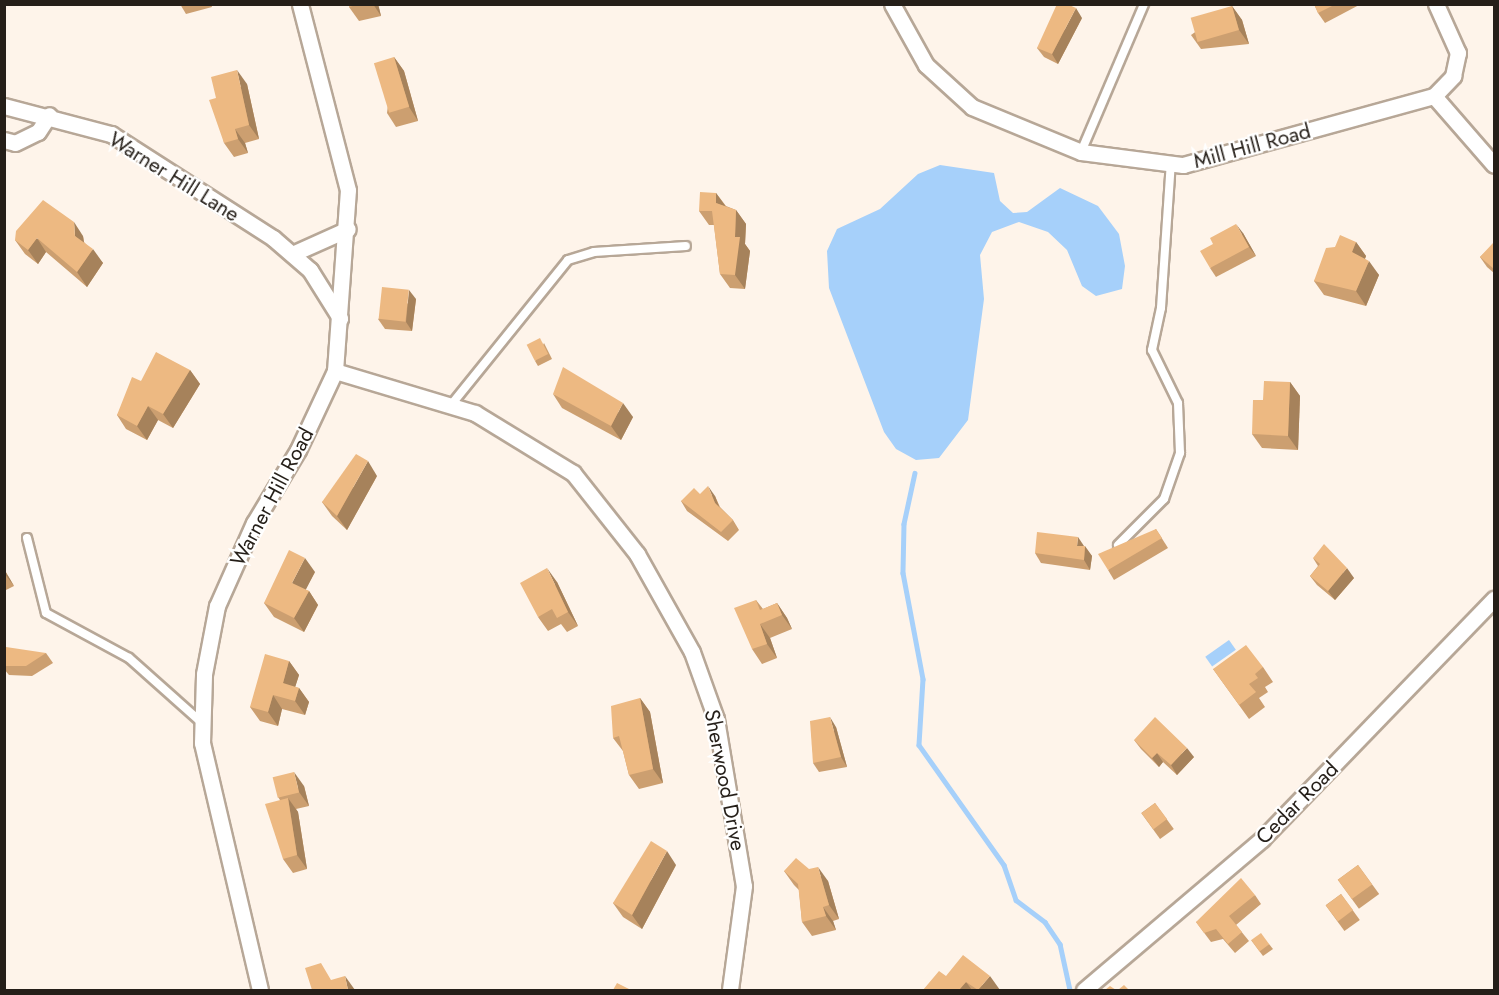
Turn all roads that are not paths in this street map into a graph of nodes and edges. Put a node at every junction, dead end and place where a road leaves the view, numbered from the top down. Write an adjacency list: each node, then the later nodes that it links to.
1 (300, 4): 12 (street, Warner Hill Road)
2 (892, 4): 9 (street, Mill Hill Road)
3 (1144, 4): 9 (lane)
4 (1436, 4): 5 (street)
5 (1434, 96): 10 (street, Mill Hill Road); 11 (street)
6 (4, 106): 7 (street, Warner Hill Lane)
7 (49, 115): 8 (street); 14 (street, Warner Hill Lane)
8 (4, 140)
9 (1081, 152): 10 (street, Mill Hill Road)
10 (1171, 164): 19 (lane)
11 (1494, 165)
12 (348, 229): 14 (street); 15 (street, Warner Hill Road)
13 (686, 246): 17 (lane)
14 (292, 254): 15 (street, Warner Hill Lane)
15 (340, 318): 16 (street, Warner Hill Road)
16 (335, 371): 17 (street, Sherwood Drive); 21 (street, Warner Hill Road)
17 (451, 405): 23 (street, Sherwood Drive)
18 (27, 538): 21 (lane)
19 (1118, 545)
20 (1494, 599): 24 (street, Cedar Road)
21 (202, 723): 22 (street, Warner Hill Road)
22 (260, 990)
23 (730, 990)
24 (1084, 990)

